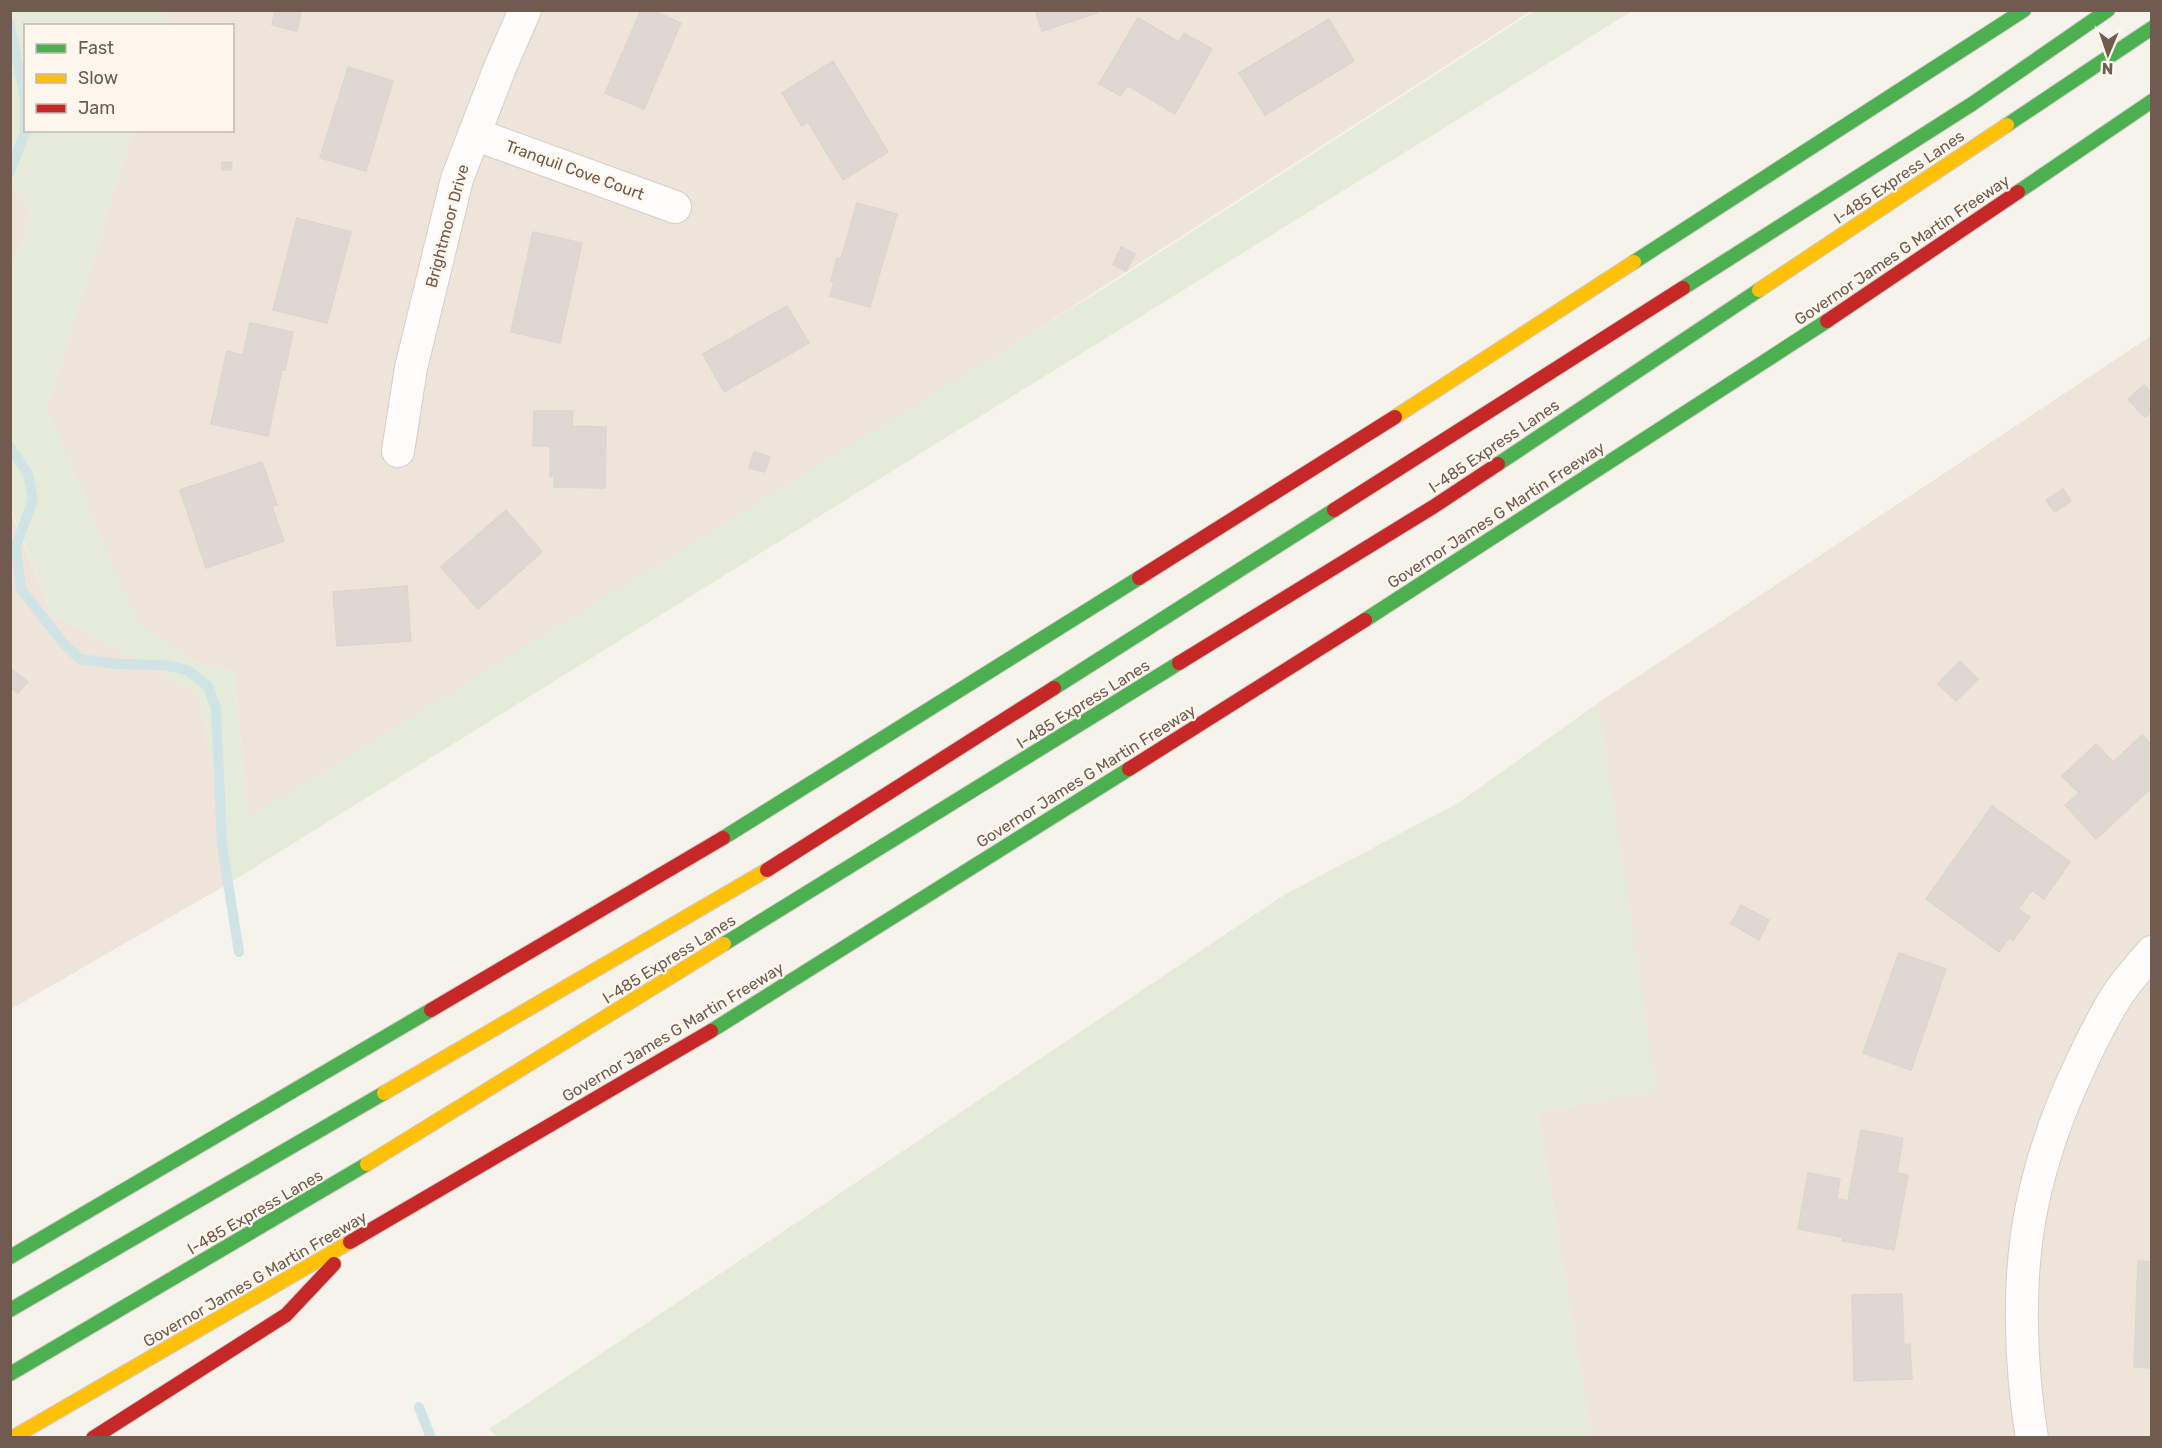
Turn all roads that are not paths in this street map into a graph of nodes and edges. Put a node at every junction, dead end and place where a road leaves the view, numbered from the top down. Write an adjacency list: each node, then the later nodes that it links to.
1 (525, 10): 6 (street, Brightmoor Drive)
2 (2024, 10): 11 (highway)
3 (2108, 10): 12 (highway, I-485 Express Lanes)
4 (2151, 28): 13 (highway, I-485 Express Lanes)
5 (2151, 101): 10 (highway, Governor James G Martin Freeway)
6 (474, 134): 7 (street, Tranquil Cove Court); 8 (street, Brightmoor Drive)
7 (675, 207)
8 (398, 451)
9 (2151, 952): 16 (street)
10 (359, 1238): 14 (highway, Governor James G Martin Freeway); 15 (highway)
11 (10, 1257)
12 (10, 1310)
13 (10, 1374)
14 (12, 1437)
15 (93, 1437)
16 (2032, 1437)

